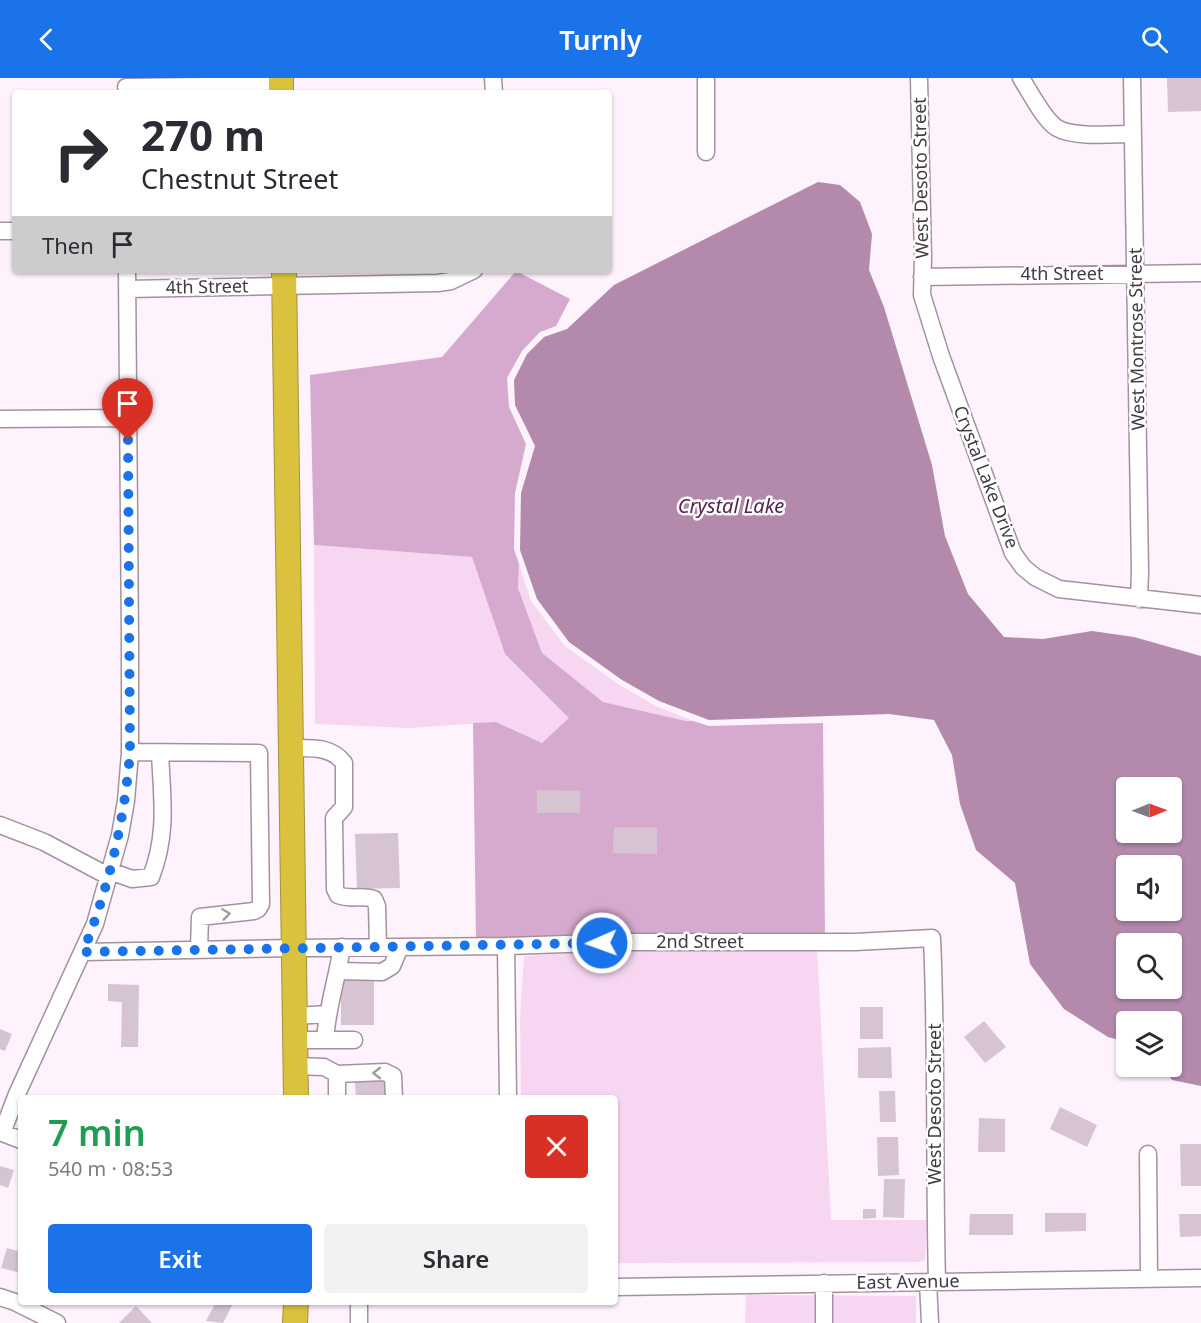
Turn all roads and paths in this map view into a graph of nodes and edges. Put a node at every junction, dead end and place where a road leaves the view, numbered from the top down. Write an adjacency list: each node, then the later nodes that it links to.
1 (706, 78): 8 (street)
2 (919, 78): 14 (street, West Desoto Street)
3 (1021, 78): 7 (street)
4 (1132, 78): 7 (street, West Montrose Street)
5 (281, 85): 6 (street)
6 (126, 86)
7 (1133, 134): 13 (street, West Montrose Street)
8 (706, 152)
9 (127, 273): 17 (street)
10 (360, 273): 16 (street)
11 (470, 273): 16 (street, 4th Street)
12 (1201, 273): 13 (street, 4th Street)
13 (1136, 274): 14 (street, 4th Street); 20 (street, West Montrose Street)
14 (922, 277): 20 (street, Crystal Lake Drive)
15 (284, 278): 16 (street, 4th Street); 17 (street, 4th Street); 22 (highway)
16 (369, 284)
17 (127, 289): 18 (street)
18 (128, 418): 19 (street); 23 (street)
19 (0, 419)
20 (1139, 599): 21 (street, Crystal Lake Drive)
21 (1201, 605)
22 (291, 748): 30 (street); 32 (highway)
23 (130, 752): 24 (street); 26 (street)
24 (160, 753): 26 (street); 33 (street, one-way to 24)
25 (0, 825): 26 (street)
26 (109, 874): 34 (street)
27 (921, 938): 28 (street, 2nd Street); 52 (street, West Desoto Street)
28 (506, 946): 31 (street, 2nd Street); 46 (street)
29 (342, 947): 30 (street, 2nd Street); 32 (street, 2nd Street); 35 (street)
30 (378, 947): 31 (street, 2nd Street)
31 (400, 947): 35 (street)
32 (294, 948): 33 (street, 2nd Street); 37 (highway)
33 (199, 950): 34 (street, 2nd Street)
34 (83, 952): 47 (street)
35 (338, 971): 36 (street)
36 (327, 1014): 37 (street); 39 (street)
37 (295, 1016): 38 (highway)
38 (295, 1040): 39 (street); 41 (highway)
39 (325, 1040): 40 (street)
40 (354, 1040)
41 (295, 1066): 42 (street); 43 (highway)
42 (337, 1074): 44 (street); 45 (street, one-way to 42)
43 (296, 1095)
44 (337, 1095)
45 (394, 1095)
46 (508, 1095)
47 (1, 1133): 48 (street)
48 (18, 1139)
49 (1148, 1154): 51 (street)
50 (1201, 1278): 51 (street, East Avenue)
51 (1149, 1279): 52 (street, East Avenue)
52 (933, 1282): 53 (street, East Avenue); 64 (street)
53 (824, 1283): 54 (street, East Avenue); 63 (street)
54 (618, 1287)
55 (0, 1297): 56 (street)
56 (18, 1304)
57 (21, 1305): 60 (street)
58 (296, 1305): 61 (highway)
59 (359, 1305): 62 (street)
60 (57, 1323)
61 (295, 1323)
62 (359, 1323)
63 (824, 1323)
64 (930, 1323)

